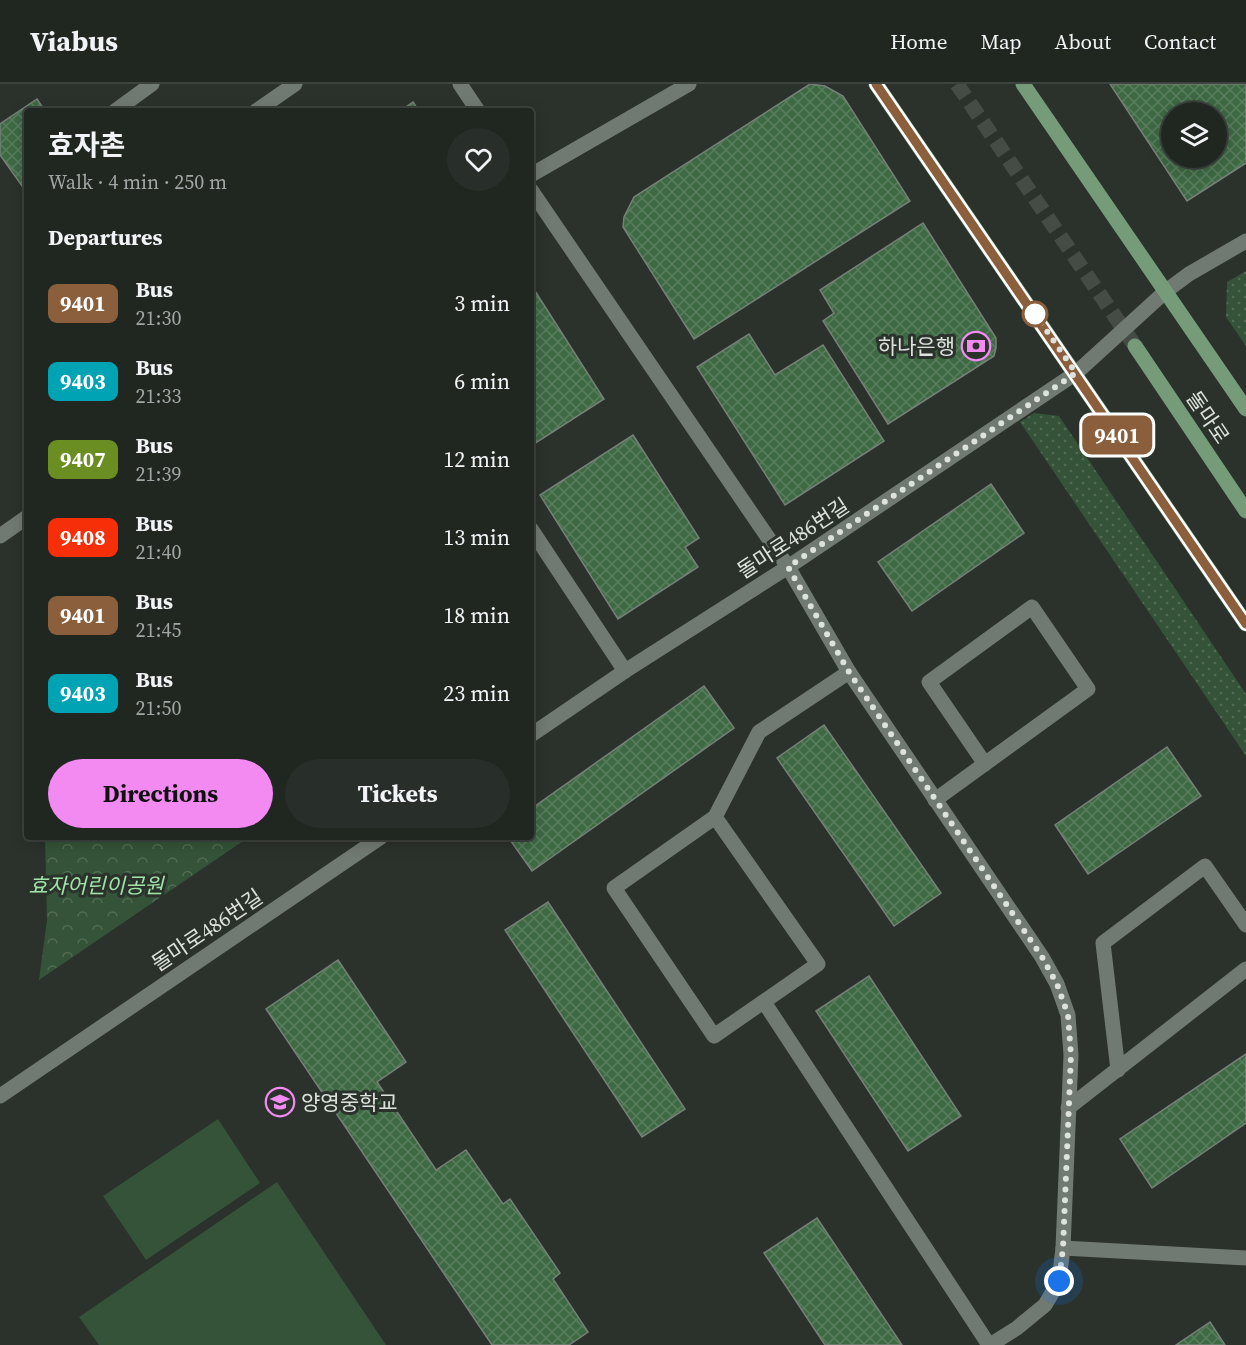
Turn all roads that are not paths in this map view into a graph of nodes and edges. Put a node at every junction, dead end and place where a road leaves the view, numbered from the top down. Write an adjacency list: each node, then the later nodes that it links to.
1 (152, 84): 7 (street)
2 (295, 84): 8 (street)
3 (460, 84): 9 (street)
4 (689, 84): 10 (street)
5 (876, 84): 15 (main road)
6 (1023, 84): 13 (main road)
7 (119, 108)
8 (260, 108)
9 (476, 108)
10 (534, 173)
11 (534, 194): 21 (street)
12 (1246, 241): 13 (street, 돌마로486번길)
13 (1166, 291): 15 (street, 돌마로486번길); 16 (main road)
14 (1135, 346): 17 (main road, 돌마로)
15 (1076, 373): 21 (street, 돌마로486번길); 22 (main road)
16 (1246, 408)
17 (1246, 511)
18 (24, 519): 19 (street)
19 (3, 533)
20 (534, 534): 23 (street)
21 (788, 567): 23 (street, 돌마로486번길); 24 (street)
22 (1246, 624)
23 (625, 671): 25 (street, 돌마로486번길)
24 (849, 672): 27 (street); 28 (street)
25 (534, 733)
26 (985, 764): 26 (street); 27 (street)
27 (935, 800): 35 (street)
28 (715, 818): 32 (street); 32 (street)
29 (377, 840): 34 (street, 돌마로486번길)
30 (1246, 925): 33 (street)
31 (1246, 969): 33 (street)
32 (764, 1002): 39 (street)
33 (1118, 1070): 35 (street)
34 (0, 1096)
35 (1068, 1108): 36 (street)
36 (1063, 1248): 37 (street); 38 (street)
37 (1246, 1258)
38 (1013, 1339): 39 (street)
39 (990, 1345)

